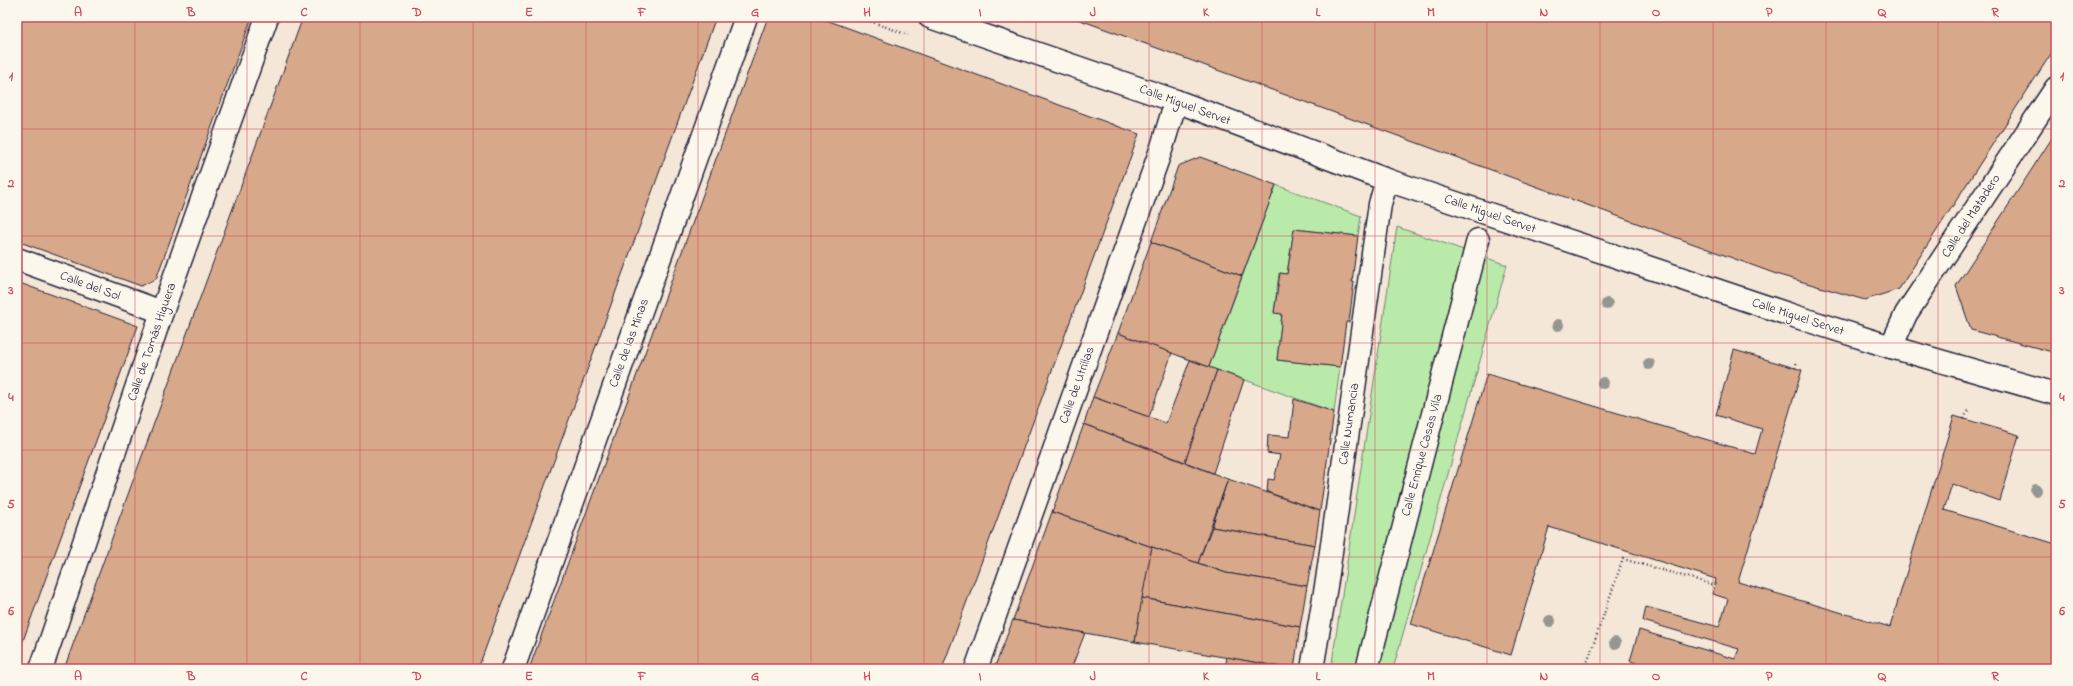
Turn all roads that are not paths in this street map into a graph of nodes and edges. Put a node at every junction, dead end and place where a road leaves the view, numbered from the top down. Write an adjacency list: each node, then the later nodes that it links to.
1 (267, 17): 9 (street, Calle de Tomás Higuera)
2 (746, 17): 13 (street, Calle de las Minas)
3 (930, 17): 5 (street, Calle Miguel Servet)
4 (2056, 88): 10 (street, Calle del Matadero)
5 (1176, 101): 6 (street, Calle Miguel Servet); 14 (street, Calle de Utrillas)
6 (1387, 180): 10 (street, Calle Miguel Servet); 15 (street, Calle Numancia)
7 (1478, 240): 16 (street, Calle Enrique Casas Vila)
8 (17, 259): 9 (street, Calle del Sol)
9 (162, 312): 12 (street, Calle de Tomás Higuera)
10 (1891, 347): 11 (street, Calle Miguel Servet)
11 (2056, 394)
12 (41, 669)
13 (513, 669)
14 (976, 669)
15 (1312, 669)
16 (1367, 669)

